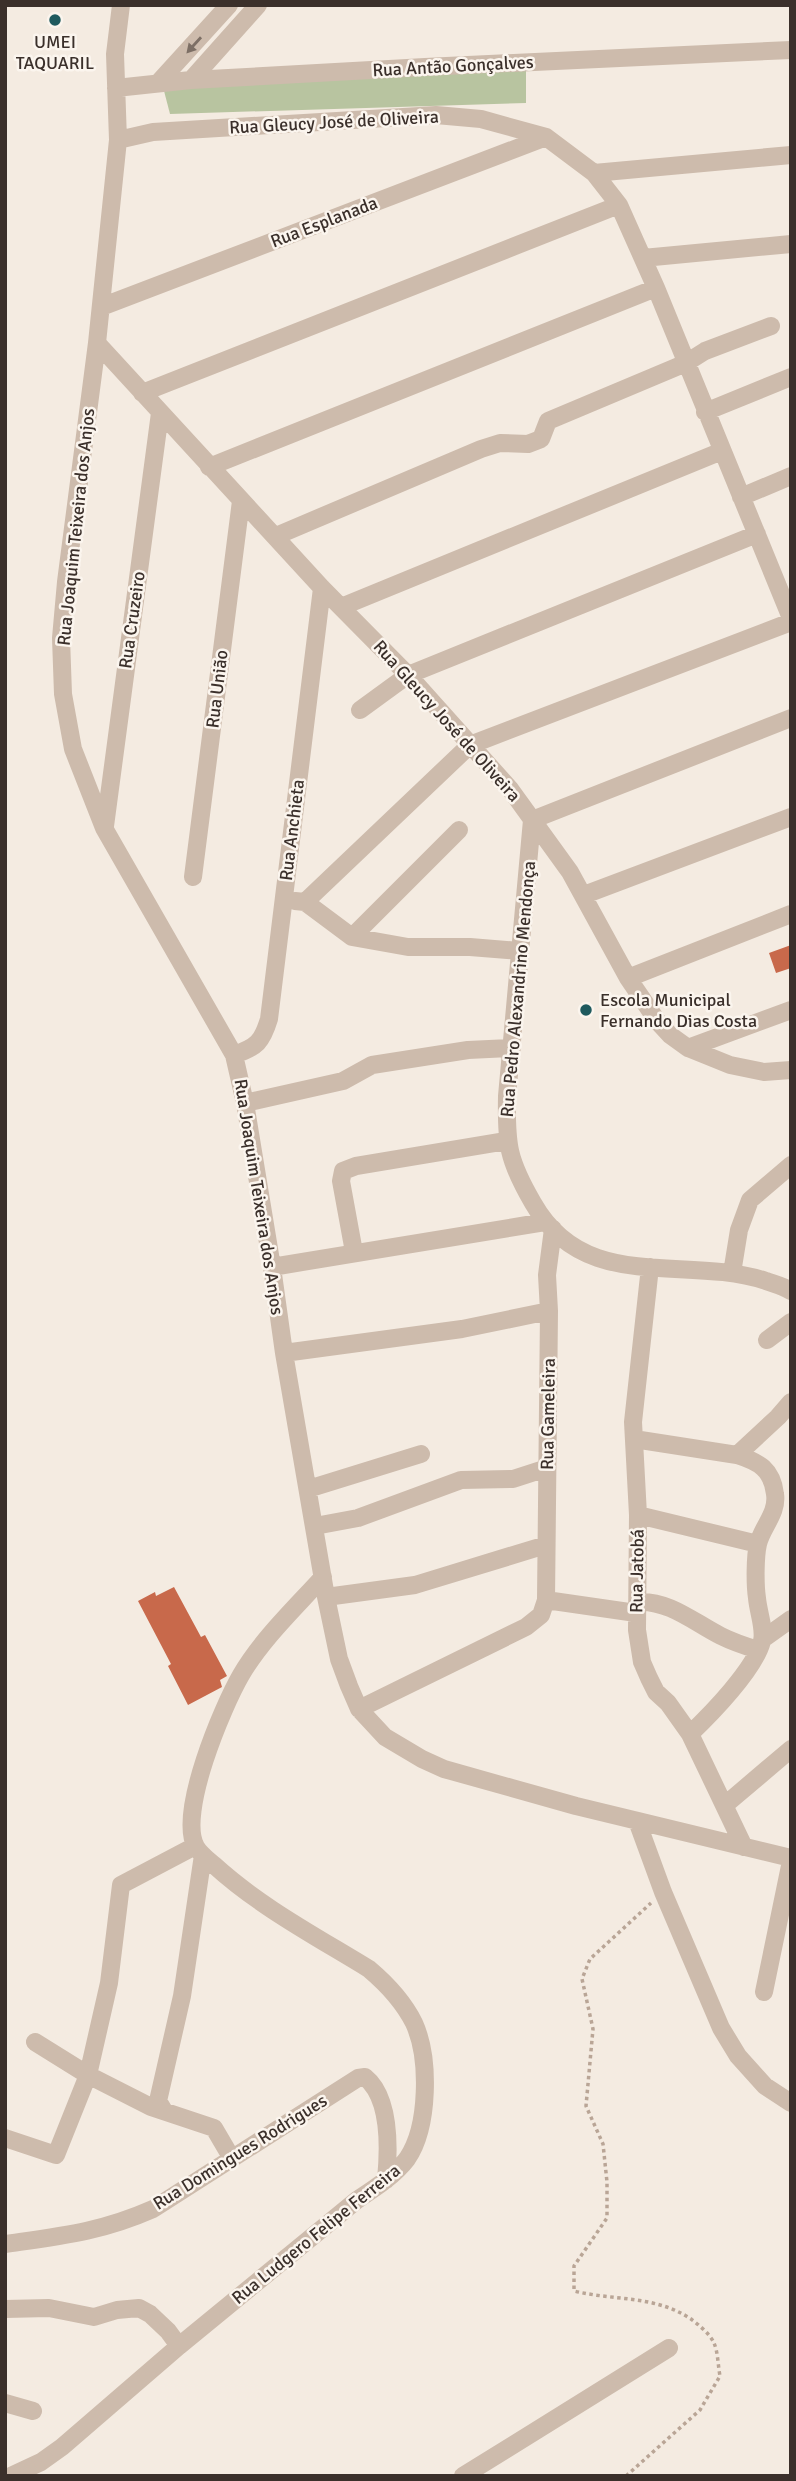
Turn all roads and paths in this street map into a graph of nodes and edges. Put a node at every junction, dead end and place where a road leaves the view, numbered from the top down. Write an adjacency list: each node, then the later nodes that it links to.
1 (121, 5): 7 (street, Rua Joaquim Teixeira dos Anjos)
2 (229, 5): 6 (street, one-way to 6)
3 (258, 5): 5 (street)
4 (791, 50): 5 (street, Rua Antão Gonçalves)
5 (191, 80): 6 (street, Rua Antão Gonçalves)
6 (158, 83): 7 (street, Rua Antão Gonçalves)
7 (116, 88): 9 (street, Rua Joaquim Teixeira dos Anjos)
8 (546, 137): 9 (street, Rua Gleucy José de Oliveira); 11 (street, Rua Gleucy José de Oliveira); 16 (street, Rua Esplanada)
9 (118, 140): 16 (street, Rua Joaquim Teixeira dos Anjos)
10 (791, 155): 11 (street)
11 (594, 173): 12 (street, Rua Gleucy José de Oliveira)
12 (619, 205): 14 (street, Rua Gleucy José de Oliveira); 21 (street)
13 (791, 244): 14 (street)
14 (643, 258): 15 (street, Rua Gleucy José de Oliveira)
15 (656, 288): 19 (street, Rua Gleucy José de Oliveira); 25 (street)
16 (101, 307): 18 (street, Rua Joaquim Teixeira dos Anjos)
17 (771, 326): 19 (street)
18 (97, 342): 21 (street, Rua Gleucy José de Oliveira); 41 (street, Rua Joaquim Teixeira dos Anjos)
19 (687, 363): 22 (street, Rua Gleucy José de Oliveira); 30 (street)
20 (791, 377): 22 (street)
21 (142, 393): 23 (street, Rua Gleucy José de Oliveira)
22 (705, 412): 24 (street, Rua Gleucy José de Oliveira)
23 (160, 413): 25 (street, Rua Gleucy José de Oliveira); 41 (street, Rua Cruzeiro)
24 (722, 451): 27 (street, Rua Gleucy José de Oliveira); 33 (street)
25 (209, 467): 28 (street, Rua Gleucy José de Oliveira)
26 (791, 476): 27 (street)
27 (741, 497): 29 (street, Rua Gleucy José de Oliveira)
28 (241, 501): 30 (street, Rua Gleucy José de Oliveira); 43 (street, Rua União)
29 (757, 534): 31 (street, Rua Gleucy José de Oliveira); 35 (street)
30 (276, 536): 32 (street, Rua Gleucy José de Oliveira)
31 (783, 578): 34 (street, Rua Gleucy José de Oliveira)
32 (322, 588): 33 (street, Rua Gleucy José de Oliveira); 45 (street, Rua Anchieta)
33 (341, 607): 35 (street, Rua Gleucy José de Oliveira)
34 (791, 620): 38 (street)
35 (408, 675): 36 (street); 38 (street, Rua Gleucy José de Oliveira)
36 (360, 710)
37 (791, 718): 40 (street)
38 (470, 745): 40 (street, Rua Gleucy José de Oliveira); 46 (street)
39 (791, 817): 44 (street)
40 (532, 820): 44 (street, Rua Gleucy José de Oliveira); 49 (street, Rua Pedro Alexandrino Mendonça)
41 (104, 828): 54 (street, Rua Joaquim Teixeira dos Anjos)
42 (459, 831): 48 (street)
43 (193, 877)
44 (584, 895): 50 (street, Rua Gleucy José de Oliveira)
45 (284, 900): 46 (street); 54 (street, Rua Anchieta)
46 (305, 902): 48 (street)
47 (791, 914): 50 (street)
48 (352, 937): 49 (street)
49 (520, 951): 52 (street, Rua Pedro Alexandrino Mendonça)
50 (628, 978): 53 (street, Rua Gleucy José de Oliveira)
51 (791, 1010): 53 (street)
52 (512, 1048): 56 (street); 57 (street, Rua Pedro Alexandrino Mendonça)
53 (688, 1048): 55 (street, Rua Gleucy José de Oliveira)
54 (234, 1055): 56 (street, Rua Joaquim Teixeira dos Anjos)
55 (791, 1070)
56 (245, 1103): 61 (street, Rua Joaquim Teixeira dos Anjos)
57 (506, 1141): 59 (street, Rua Pedro Alexandrino Mendonça); 60 (street)
58 (791, 1165): 63 (street)
59 (549, 1225): 60 (street); 62 (street, Rua Pedro Alexandrino Mendonça); 65 (street, Rua Gameleira)
60 (354, 1252): 61 (street)
61 (272, 1267): 68 (street, Rua Joaquim Teixeira dos Anjos)
62 (650, 1267): 63 (street, Rua Pedro Alexandrino Mendonça); 70 (street, Rua Jatobá)
63 (732, 1273): 64 (street, Rua Pedro Alexandrino Mendonça)
64 (790, 1289)
65 (549, 1311): 68 (street); 73 (street, Rua Gameleira)
66 (791, 1322): 67 (street)
67 (767, 1340)
68 (284, 1353): 74 (street, Rua Joaquim Teixeira dos Anjos)
69 (791, 1402): 72 (street)
70 (634, 1439): 72 (street); 76 (street, Rua Jatobá)
71 (421, 1454): 74 (street)
72 (737, 1455): 78 (street)
73 (547, 1468): 77 (street); 80 (street, Rua Gameleira)
74 (307, 1489): 77 (street, Rua Joaquim Teixeira dos Anjos)
75 (791, 1508): 78 (street)
76 (638, 1516): 79 (street); 84 (street, Rua Jatobá)
77 (315, 1526): 81 (street, Rua Joaquim Teixeira dos Anjos)
78 (766, 1526): 79 (street)
79 (758, 1544): 86 (street)
80 (546, 1545): 82 (street); 83 (street, Rua Gameleira)
81 (323, 1577): 82 (street, Rua Joaquim Teixeira dos Anjos); 93 (street)
82 (326, 1597): 87 (street, Rua Joaquim Teixeira dos Anjos)
83 (545, 1600): 84 (street); 87 (street)
84 (637, 1608): 86 (street); 88 (street, Rua Jatobá)
85 (791, 1619): 86 (street)
86 (760, 1644): 88 (street)
87 (359, 1709): 91 (street, Rua Joaquim Teixeira dos Anjos)
88 (690, 1734): 90 (street, Rua Jatobá)
89 (791, 1749): 90 (street)
90 (725, 1805): 92 (street, Rua Jatobá)
91 (637, 1821): 92 (street, Rua Joaquim Teixeira dos Anjos); 95 (street)
92 (744, 1847): 94 (street, Rua Joaquim Teixeira dos Anjos)
93 (199, 1851): 98 (street); 100 (street); 103 (street, Rua Ludgero Felipe Ferreira)
94 (791, 1860): 96 (street)
95 (663, 1892): 99 (street); 113 (path)
96 (764, 1992)
97 (34, 2042): 98 (street)
98 (88, 2076): 100 (street); 101 (street)
99 (791, 2103)
100 (164, 2111): 102 (street)
101 (5, 2138)
102 (231, 2157): 103 (street, Rua Domingues Rodrigues); 104 (street, Rua Domingues Rodrigues)
103 (386, 2180): 106 (street, Rua Ludgero Felipe Ferreira)
104 (5, 2244)
105 (5, 2309): 106 (street)
106 (178, 2346): 111 (street, Rua Ludgero Felipe Ferreira)
107 (669, 2348): 110 (street)
108 (5, 2403): 109 (street)
109 (33, 2411)
110 (489, 2470): 112 (street)
111 (11, 2476)
112 (463, 2476)
113 (626, 2476)

